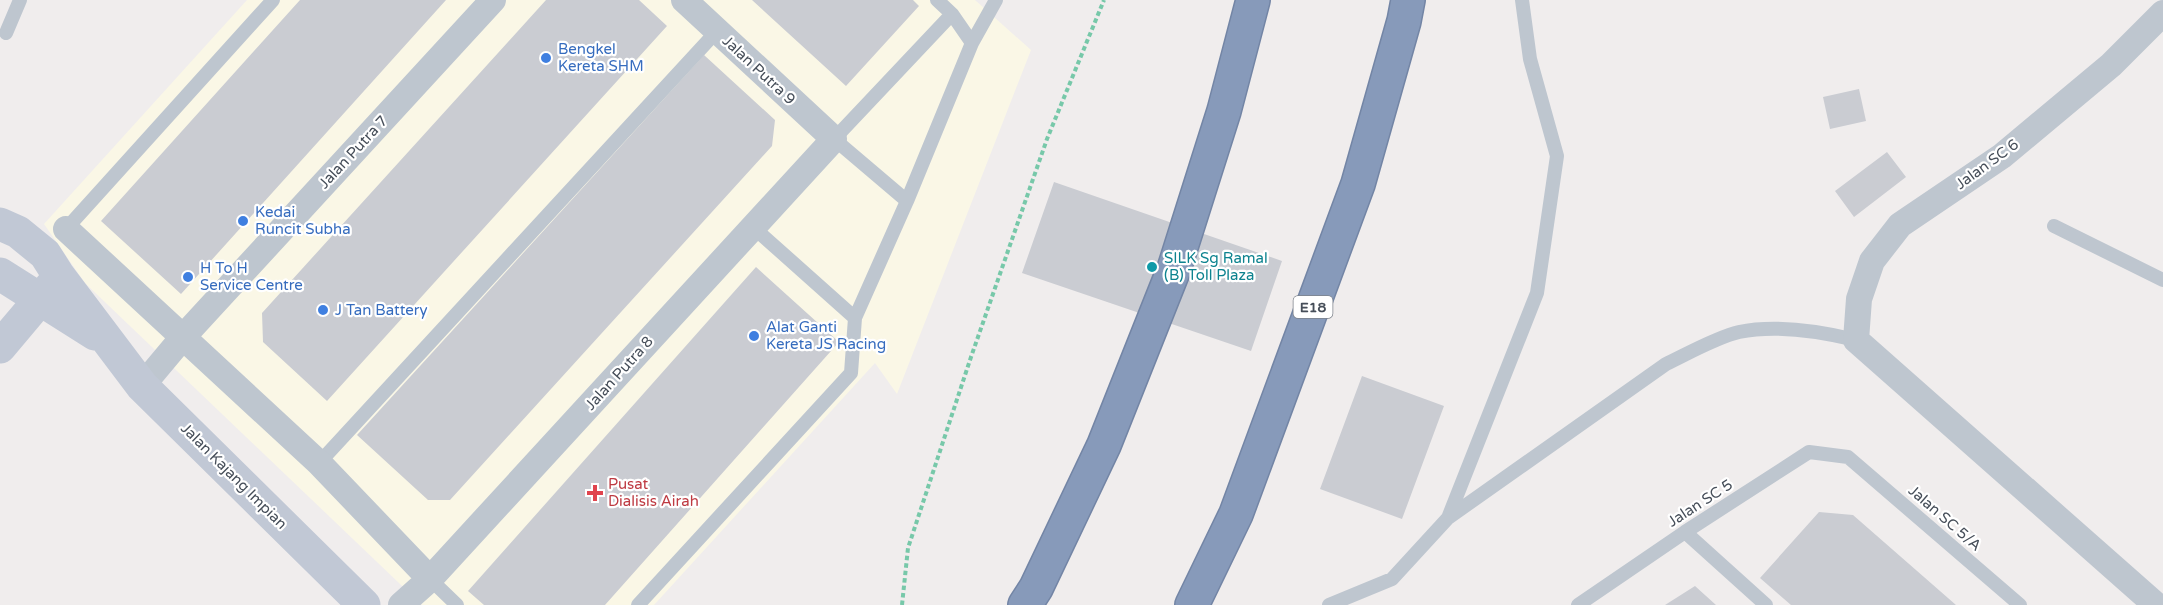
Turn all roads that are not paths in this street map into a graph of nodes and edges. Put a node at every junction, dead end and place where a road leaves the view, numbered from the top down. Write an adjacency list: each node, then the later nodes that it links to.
1 (20, 0): 13 (lane)
2 (273, 0): 20 (lane)
3 (493, 0): 25 (street, Jalan Putra 7)
4 (684, 0): 12 (street, Jalan Putra 9)
5 (937, 0): 11 (lane)
6 (996, 0): 14 (lane)
7 (1253, 0): 38 (highway)
8 (1408, 0): 39 (highway, E18)
9 (1522, 0): 31 (lane)
10 (2163, 13): 26 (street, Jalan SC 6)
11 (952, 14): 14 (lane); 15 (lane)
12 (717, 31): 15 (street, Jalan Putra 9); 30 (lane)
13 (6, 33)
14 (972, 43): 16 (lane)
15 (834, 139): 16 (lane); 19 (street, Jalan Putra 8)
16 (907, 201): 24 (lane)
17 (0, 224): 21 (street, Jalan Kajang Impian)
18 (2054, 226): 22 (lane)
19 (753, 227): 24 (lane); 33 (street, Jalan Putra 8)
20 (66, 229): 25 (street)
21 (33, 278): 23 (street); 27 (street); 28 (street, Jalan Kajang Impian)
22 (2163, 280)
23 (0, 312)
24 (855, 318): 37 (lane)
25 (183, 337): 28 (street, Jalan Putra 7); 30 (street)
26 (1856, 340): 31 (lane); 44 (street)
27 (0, 347)
28 (142, 386): 34 (street, Jalan Kajang Impian)
29 (1848, 457): 32 (lane, Jalan SC 5); 43 (lane, Jalan SC 5/A)
30 (319, 463): 33 (street)
31 (1448, 518): 40 (lane)
32 (1685, 532): 41 (lane, Jalan SC 5); 42 (lane)
33 (430, 579): 35 (street, Jalan Putra 8); 36 (lane)
34 (364, 605)
35 (401, 605)
36 (457, 605)
37 (638, 605)
38 (1025, 605)
39 (1192, 605)
40 (1329, 605)
41 (1578, 605)
42 (1766, 605)
43 (2020, 605)
44 (2156, 605)

